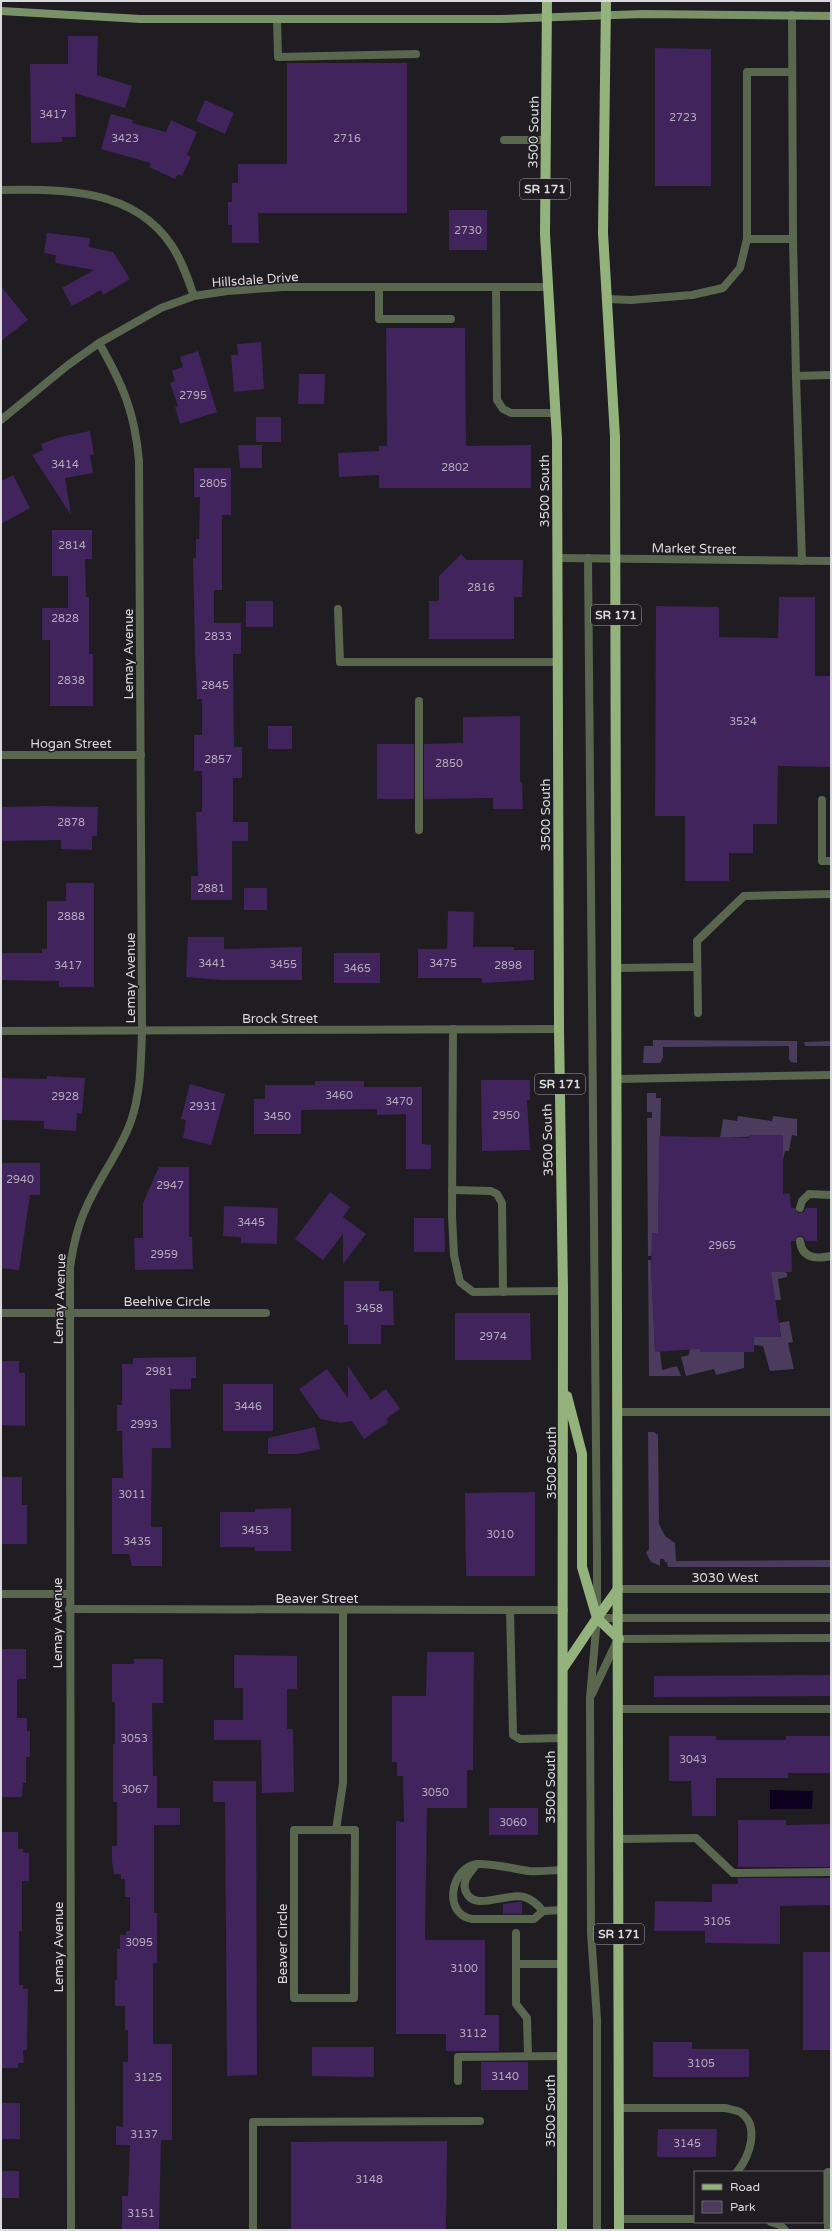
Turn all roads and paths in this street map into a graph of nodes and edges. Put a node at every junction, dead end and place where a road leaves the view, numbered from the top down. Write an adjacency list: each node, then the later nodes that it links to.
1 (547, 1): 7 (main road, 3500 South / SR 171)
2 (606, 1): 5 (main road, SR 171)
3 (1, 11): 8 (main road)
4 (792, 15): 5 (main road); 6 (main road); 10 (street)
5 (606, 16): 7 (main road); 20 (main road, SR 171)
6 (831, 16)
7 (547, 18): 8 (main road); 12 (main road, 3500 South / SR 171)
8 (277, 19): 9 (street)
9 (416, 54)
10 (792, 72): 14 (street); 15 (street)
11 (504, 140): 12 (street)
12 (546, 140): 18 (main road, 3500 South / SR 171)
13 (1, 190): 19 (street)
14 (748, 239): 15 (street); 20 (street)
15 (793, 239): 24 (street)
16 (379, 287): 17 (street, Hillsdale Drive); 19 (street, Hillsdale Drive); 21 (street)
17 (496, 287): 18 (street, Hillsdale Drive); 25 (street)
18 (548, 287): 25 (main road, 3500 South / SR 171)
19 (194, 296): 22 (street, Hillsdale Drive)
20 (607, 299): 29 (main road, SR 171)
21 (451, 319)
22 (99, 343): 26 (street, Hillsdale Drive); 36 (street, Lemay Avenue)
23 (831, 375): 24 (street)
24 (796, 376): 30 (street)
25 (556, 413): 27 (main road, 3500 South / SR 171)
26 (1, 420)
27 (557, 558): 28 (street, Market Street); 33 (main road, 3500 South / SR 171)
28 (588, 558): 29 (street, Market Street); 71 (street)
29 (616, 559): 30 (street, Market Street); 42 (main road, SR 171)
30 (802, 561): 31 (street, Market Street)
31 (831, 561)
32 (338, 609): 33 (street)
33 (558, 662): 44 (main road, 3500 South / SR 171)
34 (419, 701): 38 (street)
35 (1, 755): 36 (street, Hogan Street)
36 (141, 755): 45 (street, Lemay Avenue)
37 (822, 800): 39 (street)
38 (419, 830)
39 (831, 861)
40 (831, 894): 41 (street)
41 (696, 967): 42 (street); 43 (street)
42 (617, 968): 49 (main road, SR 171)
43 (698, 1013)
44 (559, 1029): 46 (street, Brock Street); 55 (main road, 3500 South / SR 171)
45 (142, 1030): 46 (street, Brock Street); 47 (street, Brock Street); 58 (street, Lemay Avenue)
46 (453, 1030): 50 (street)
47 (1, 1031)
48 (831, 1075): 49 (street)
49 (618, 1079): 61 (main road, SR 171)
50 (452, 1190): 56 (street); 56 (street)
51 (831, 1195): 52 (street)
52 (800, 1208)
53 (800, 1241): 54 (street)
54 (831, 1256)
55 (563, 1291): 56 (street); 60 (main road, 3500 South / SR 171)
56 (503, 1292)
57 (1, 1313): 58 (street, Beehive Circle)
58 (68, 1313): 59 (street, Beehive Circle); 66 (street, Lemay Avenue)
59 (266, 1313)
60 (563, 1381): 70 (main road, 3500 South / SR 171); 71 (main road)
61 (618, 1412): 62 (street); 64 (main road, SR 171)
62 (831, 1412)
63 (831, 1589): 64 (street, 3030 West)
64 (618, 1590): 71 (main road); 72 (main road, SR 171)
65 (1, 1594): 66 (street)
66 (69, 1594): 67 (street, Lemay Avenue)
67 (69, 1609): 68 (street, Beaver Street); 101 (street, Lemay Avenue)
68 (343, 1610): 69 (street, Beaver Street); 81 (street)
69 (510, 1610): 70 (street, Beaver Street); 80 (street)
70 (564, 1610): 76 (main road, 3500 South / SR 171)
71 (597, 1618): 72 (street); 74 (main road); 76 (main road); 77 (street)
72 (619, 1618): 73 (street); 74 (main road, SR 171)
73 (831, 1618)
74 (619, 1638): 75 (street); 77 (street); 78 (main road, SR 171)
75 (831, 1638)
76 (564, 1668): 80 (main road, 3500 South / SR 171)
77 (590, 1698): 104 (street)
78 (618, 1709): 79 (street); 82 (main road, SR 171)
79 (831, 1709)
80 (563, 1738): 84 (main road, 3500 South / SR 171)
81 (336, 1830): 81 (street, Beaver Circle)
82 (618, 1839): 85 (street); 94 (main road, SR 171)
83 (477, 1864): 84 (street); 87 (street); 87 (street)
84 (563, 1870): 86 (main road, 3500 South / SR 171)
85 (831, 1872)
86 (563, 1910): 87 (street); 90 (main road, 3500 South / SR 171)
87 (544, 1911)
88 (516, 1933): 89 (street)
89 (516, 1964): 90 (street); 91 (street)
90 (563, 1964): 92 (main road, 3500 South / SR 171)
91 (528, 2056): 92 (street); 93 (street)
92 (563, 2056): 103 (main road, 3500 South / SR 171)
93 (458, 2081)
94 (619, 2108): 96 (street); 98 (main road, SR 171)
95 (480, 2121): 102 (street)
96 (738, 2171)
97 (828, 2172): 107 (street)
98 (619, 2219): 99 (street); 105 (main road, SR 171)
99 (694, 2219)
100 (774, 2223): 106 (street)
101 (71, 2230)
102 (253, 2230)
103 (562, 2230)
104 (597, 2230)
105 (619, 2230)
106 (785, 2230)
107 (828, 2230)

